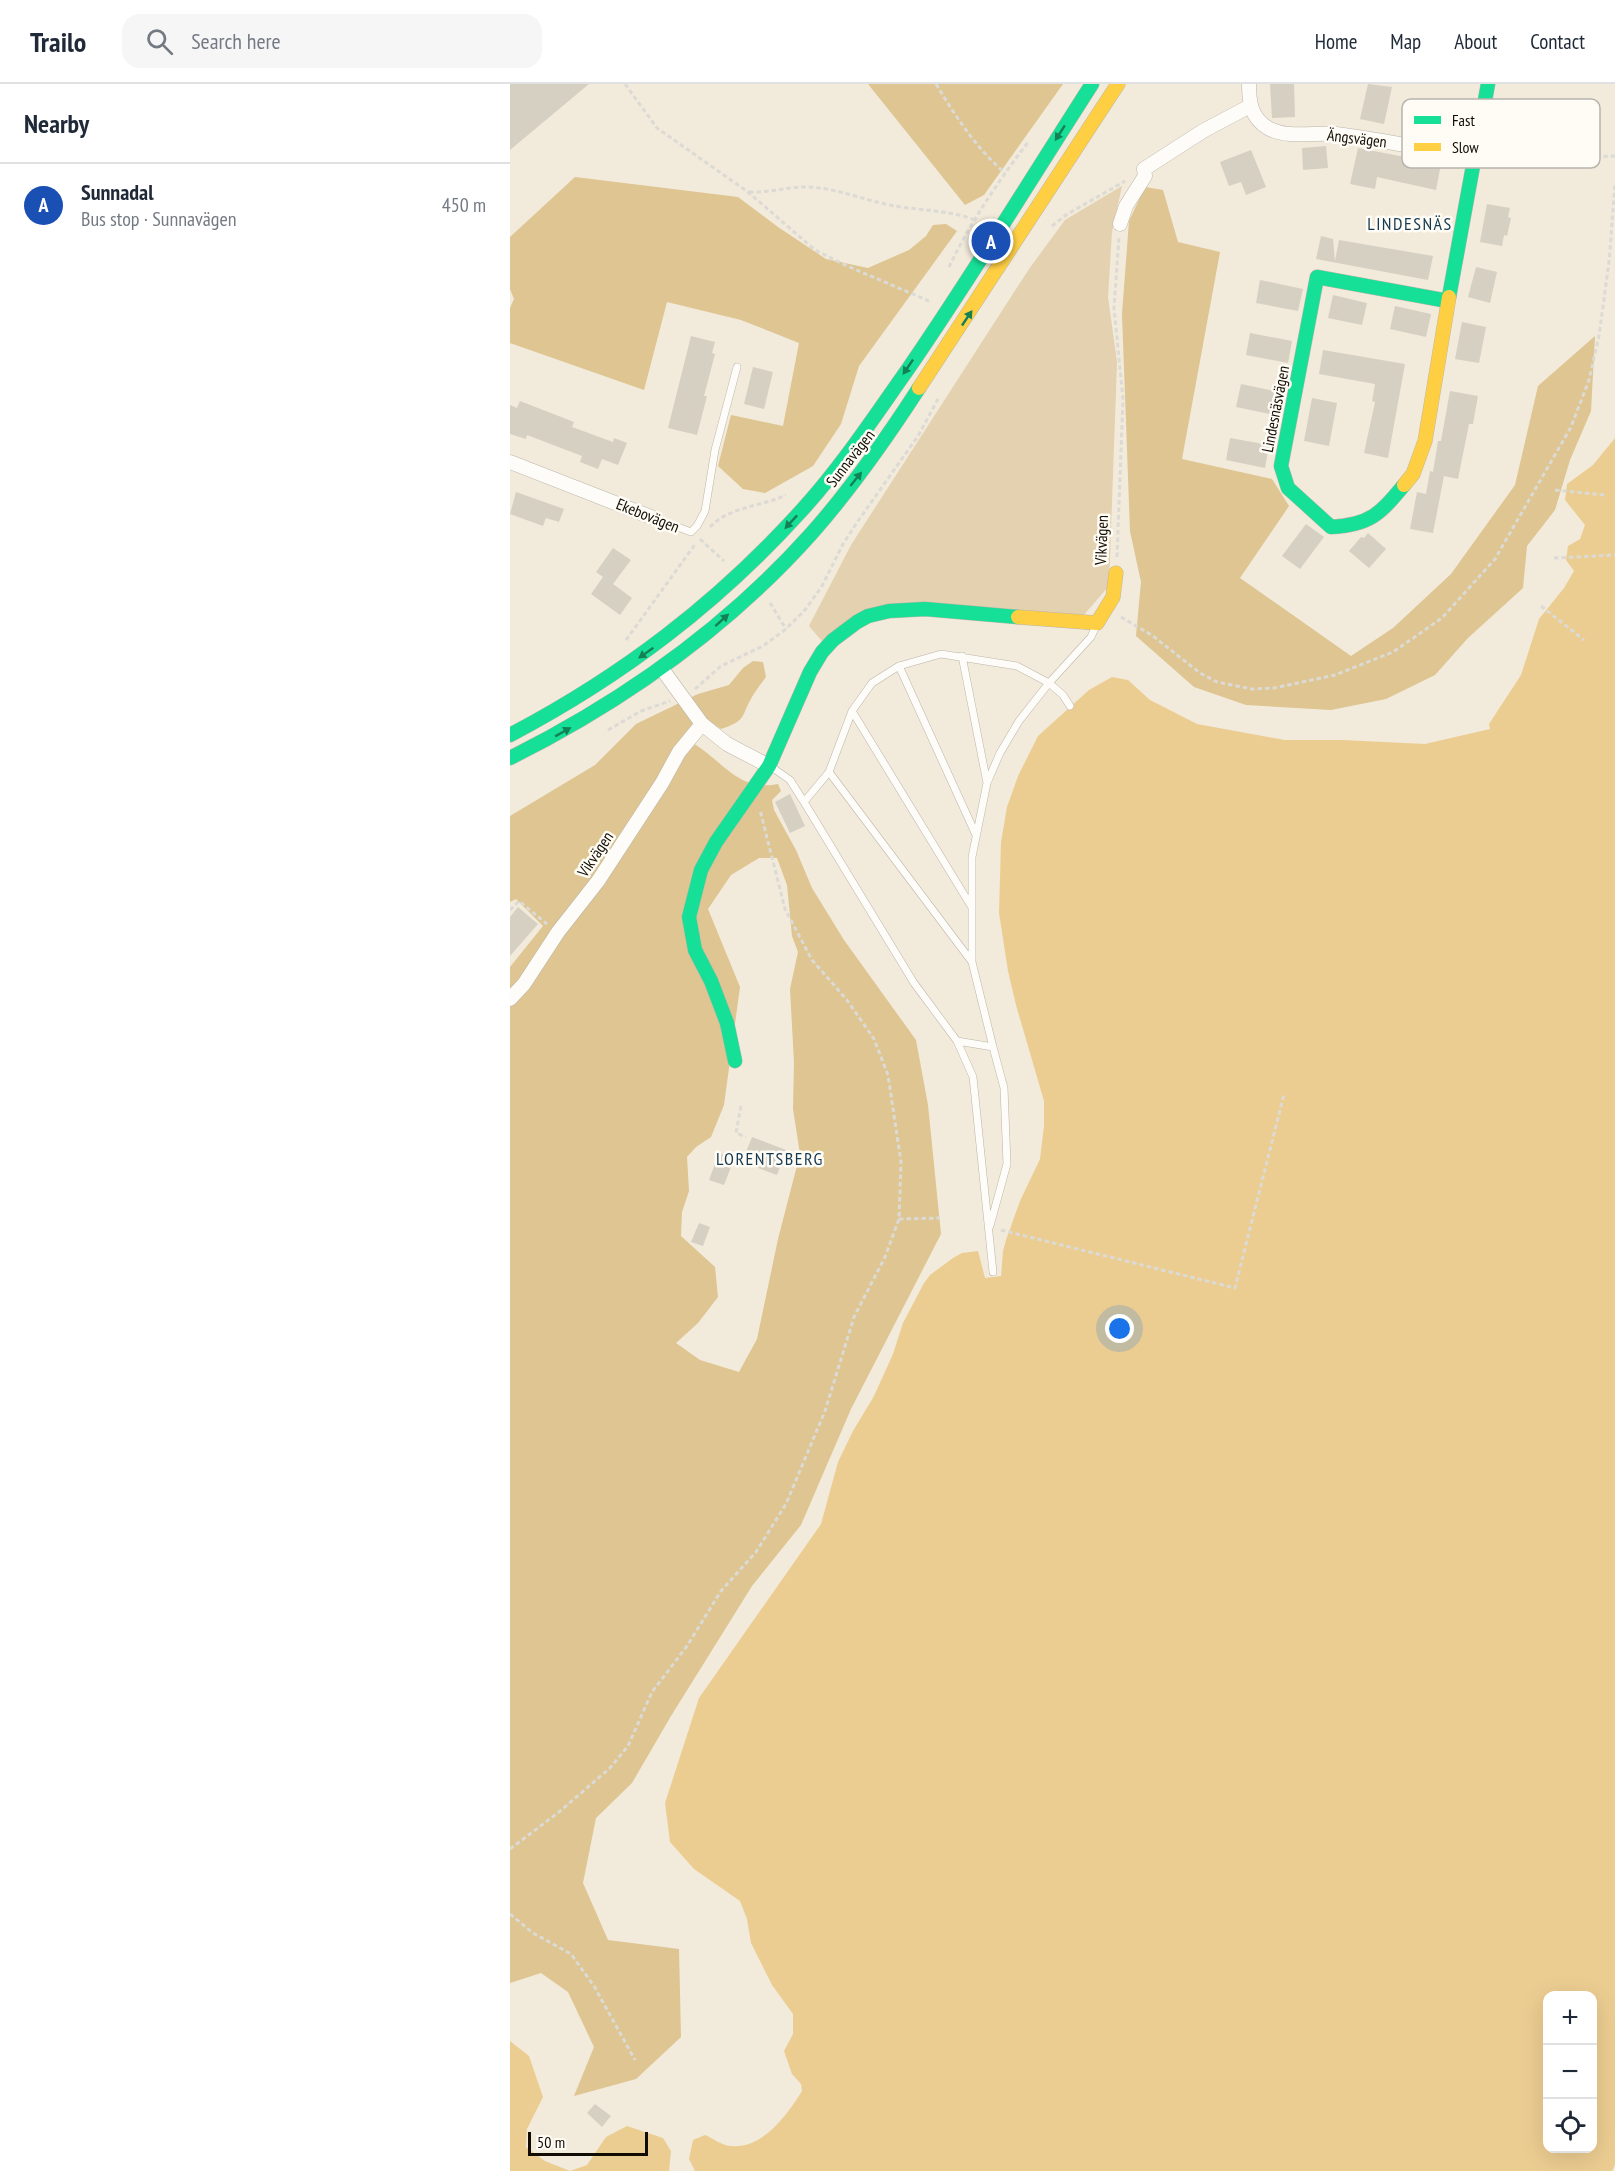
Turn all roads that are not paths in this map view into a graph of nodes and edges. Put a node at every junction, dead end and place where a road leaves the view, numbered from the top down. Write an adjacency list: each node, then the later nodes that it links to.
1 (1092, 84): 23 (main road, Sunnavägen, one-way to 23)
2 (1118, 84): 18 (main road, Sunnavägen, one-way to 2)
3 (1249, 84): 6 (street)
4 (1488, 84): 5 (main road, Lindesnäsvägen)
5 (1485, 99)
6 (1250, 106): 7 (street, Ängsvägen); 9 (street)
7 (1402, 144)
8 (1471, 168): 10 (main road, Lindesnäsvägen)
9 (1120, 224)
10 (1448, 301): 10 (main road, Lindesnäsvägen)
11 (737, 367): 13 (lane, Ekebovägen)
12 (510, 462): 13 (street, Ekebovägen)
13 (651, 517)
14 (1116, 573): 15 (main road, Vikvägen)
15 (1097, 623): 19 (lane); 25 (main road)
16 (962, 656): 17 (lane); 19 (lane); 27 (lane)
17 (899, 666): 21 (lane); 29 (lane)
18 (662, 669): 22 (street); 24 (main road, Sunnavägen, one-way to 18)
19 (1049, 683): 20 (lane); 27 (lane)
20 (1070, 706)
21 (852, 711): 26 (lane); 30 (lane)
22 (702, 724): 25 (street); 32 (street, Vikvägen)
23 (510, 735)
24 (510, 758)
25 (769, 766): 28 (lane); 35 (main road)
26 (829, 772): 28 (lane); 31 (lane)
27 (987, 783): 29 (lane)
28 (804, 802): 33 (lane)
29 (977, 837): 30 (lane)
30 (971, 906): 31 (lane)
31 (972, 962): 34 (lane)
32 (510, 999)
33 (957, 1041): 34 (lane); 36 (lane)
34 (993, 1047): 36 (lane)
35 (735, 1060)
36 (989, 1231): 37 (lane)
37 (993, 1272)

